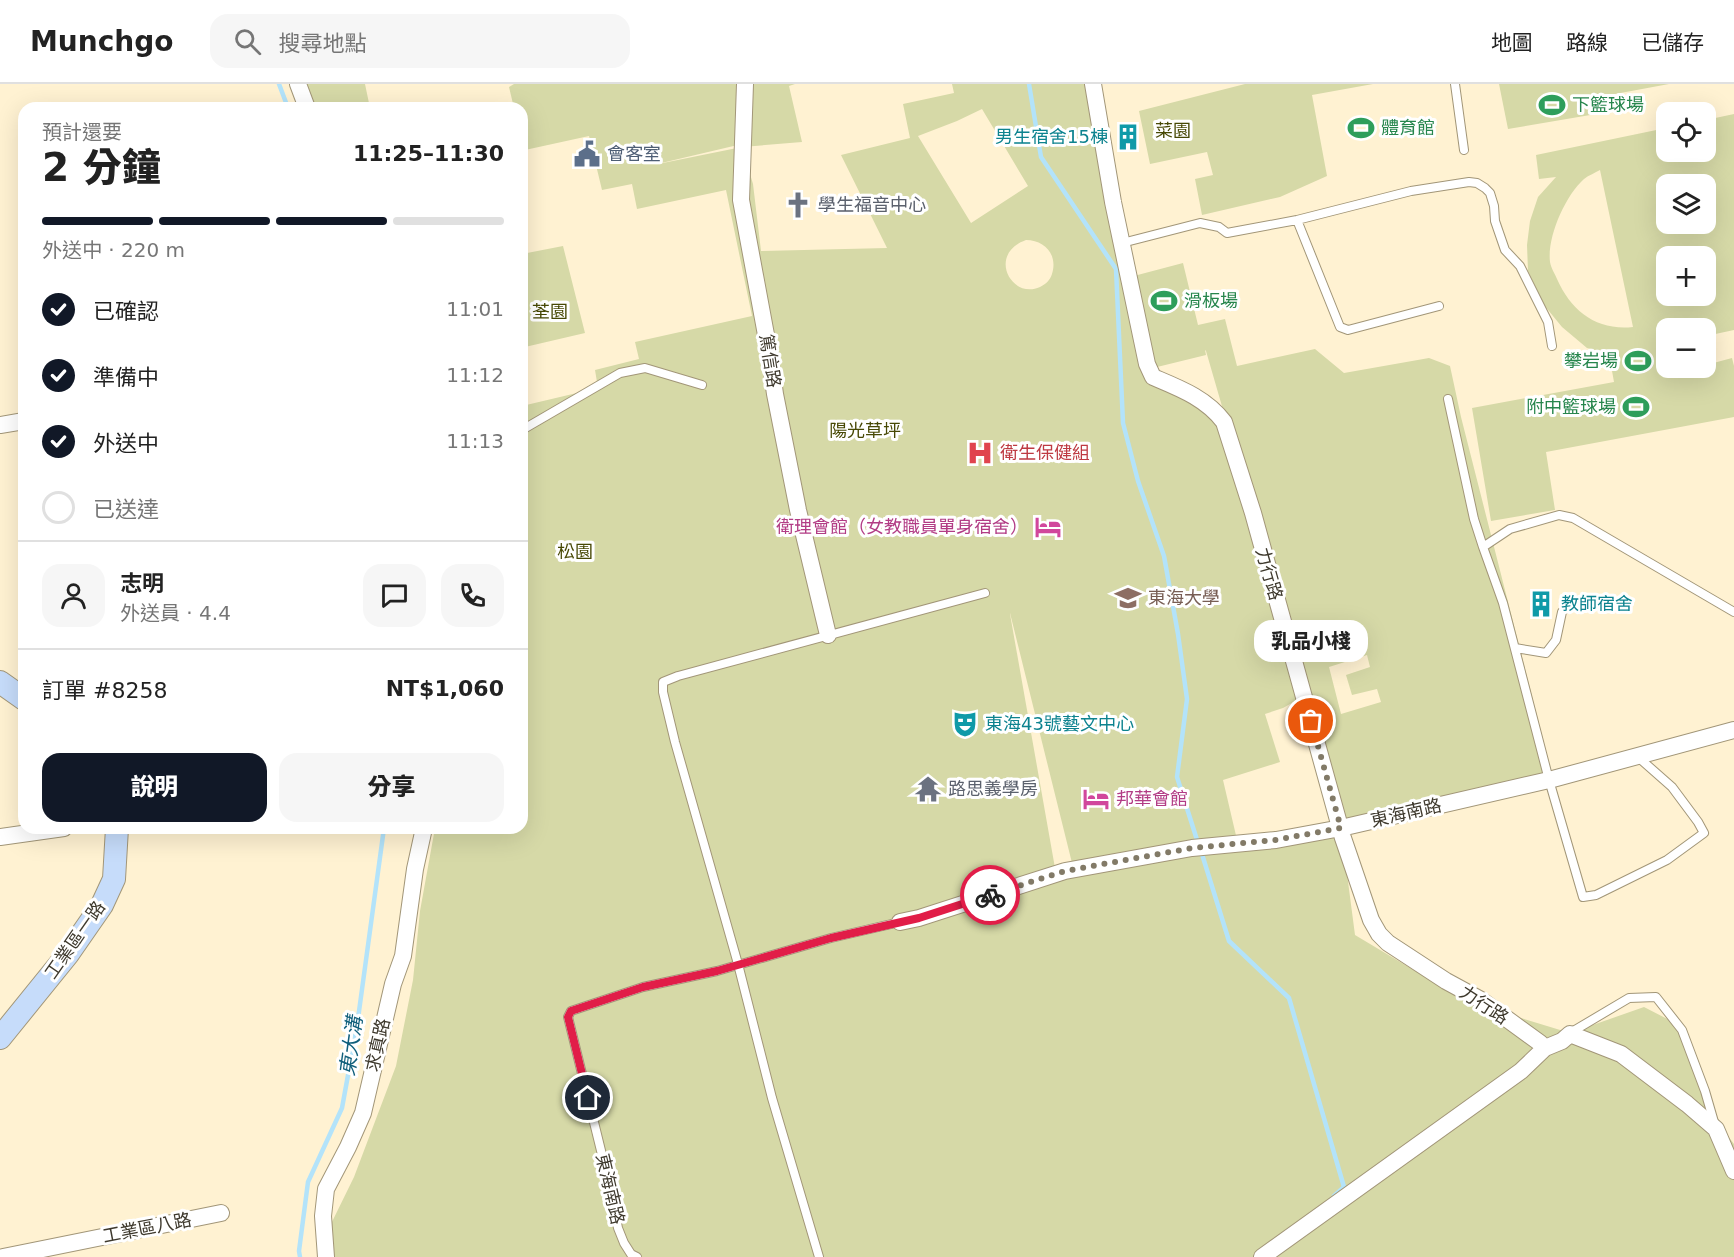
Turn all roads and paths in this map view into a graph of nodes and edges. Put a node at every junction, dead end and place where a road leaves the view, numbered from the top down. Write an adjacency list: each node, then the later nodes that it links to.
1 (298, 84): 5 (street)
2 (745, 84): 20 (street, 篤信路)
3 (1093, 84): 8 (street, 力行路)
4 (1455, 84): 6 (lane)
5 (305, 102)
6 (1464, 150)
7 (1297, 220): 8 (lane); 9 (lane); 10 (lane)
8 (1122, 243): 27 (street, 力行路)
9 (1439, 306)
10 (1552, 346)
11 (702, 385): 15 (lane)
12 (1448, 399): 16 (lane)
13 (18, 422): 14 (street)
14 (0, 425)
15 (528, 427)
16 (1483, 547): 19 (lane); 21 (lane)
17 (985, 593): 20 (lane)
18 (1584, 602): 21 (lane)
19 (1734, 612)
20 (828, 635): 33 (lane)
21 (1515, 648): 26 (lane)
22 (0, 682): 23 (street)
23 (18, 695)
24 (1734, 730): 25 (street, 東海南路)
25 (1638, 757): 26 (street, 東海南路); 26 (lane)
26 (1549, 780): 27 (street, 東海南路)
27 (1341, 828): 32 (street, 東海南路); 36 (street, 力行路)
28 (21, 834): 31 (street)
29 (117, 834): 35 (street, 工業區一路)
30 (423, 834): 41 (street, 求真路)
31 (0, 837)
32 (900, 922): 33 (lane, 東海南路)
33 (738, 964): 42 (lane, 東海南路); 43 (lane)
34 (1570, 1034): 36 (street); 37 (street); 37 (lane)
35 (0, 1038)
36 (1545, 1048): 44 (street)
37 (1716, 1129): 38 (street)
38 (1734, 1172)
39 (221, 1213): 40 (street, 工業區八路)
40 (3, 1257)
41 (326, 1257)
42 (637, 1257)
43 (819, 1257)
44 (1262, 1257)

